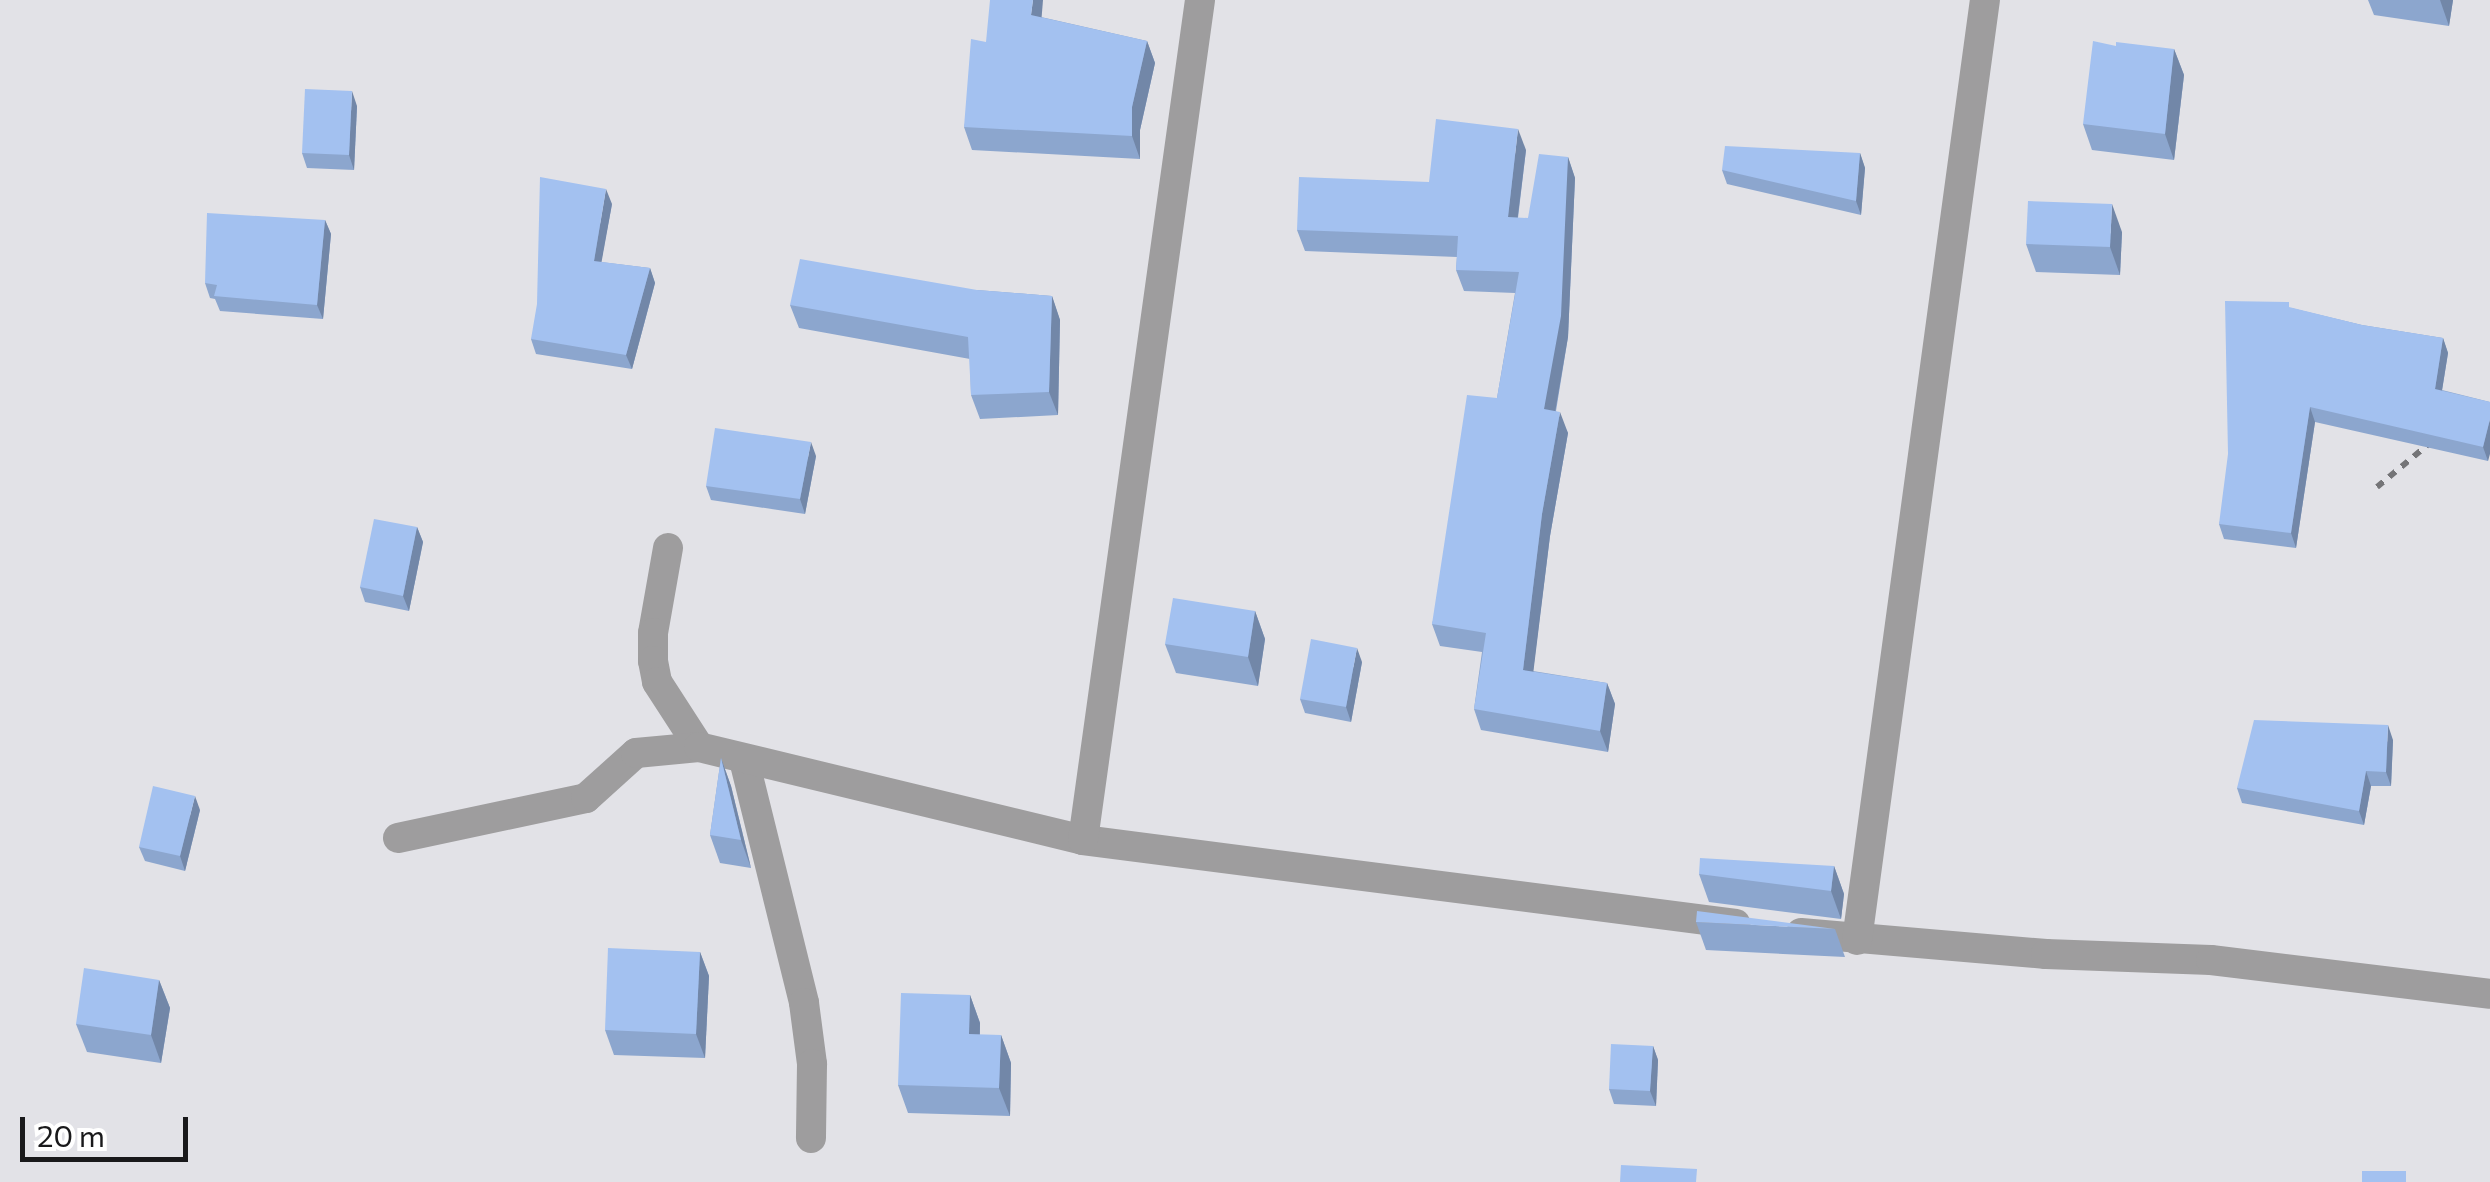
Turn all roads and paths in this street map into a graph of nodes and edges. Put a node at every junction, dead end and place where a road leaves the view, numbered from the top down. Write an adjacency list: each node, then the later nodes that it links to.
1 (1200, 0): 9 (street)
2 (1985, 0): 10 (street)
3 (2444, 432): 4 (path)
4 (2376, 488)
5 (668, 548): 6 (street)
6 (698, 746): 7 (street); 8 (street)
7 (744, 760): 9 (street); 12 (street)
8 (398, 838)
9 (1084, 840): 10 (street)
10 (1857, 940): 11 (street)
11 (2490, 994)
12 (811, 1138)

